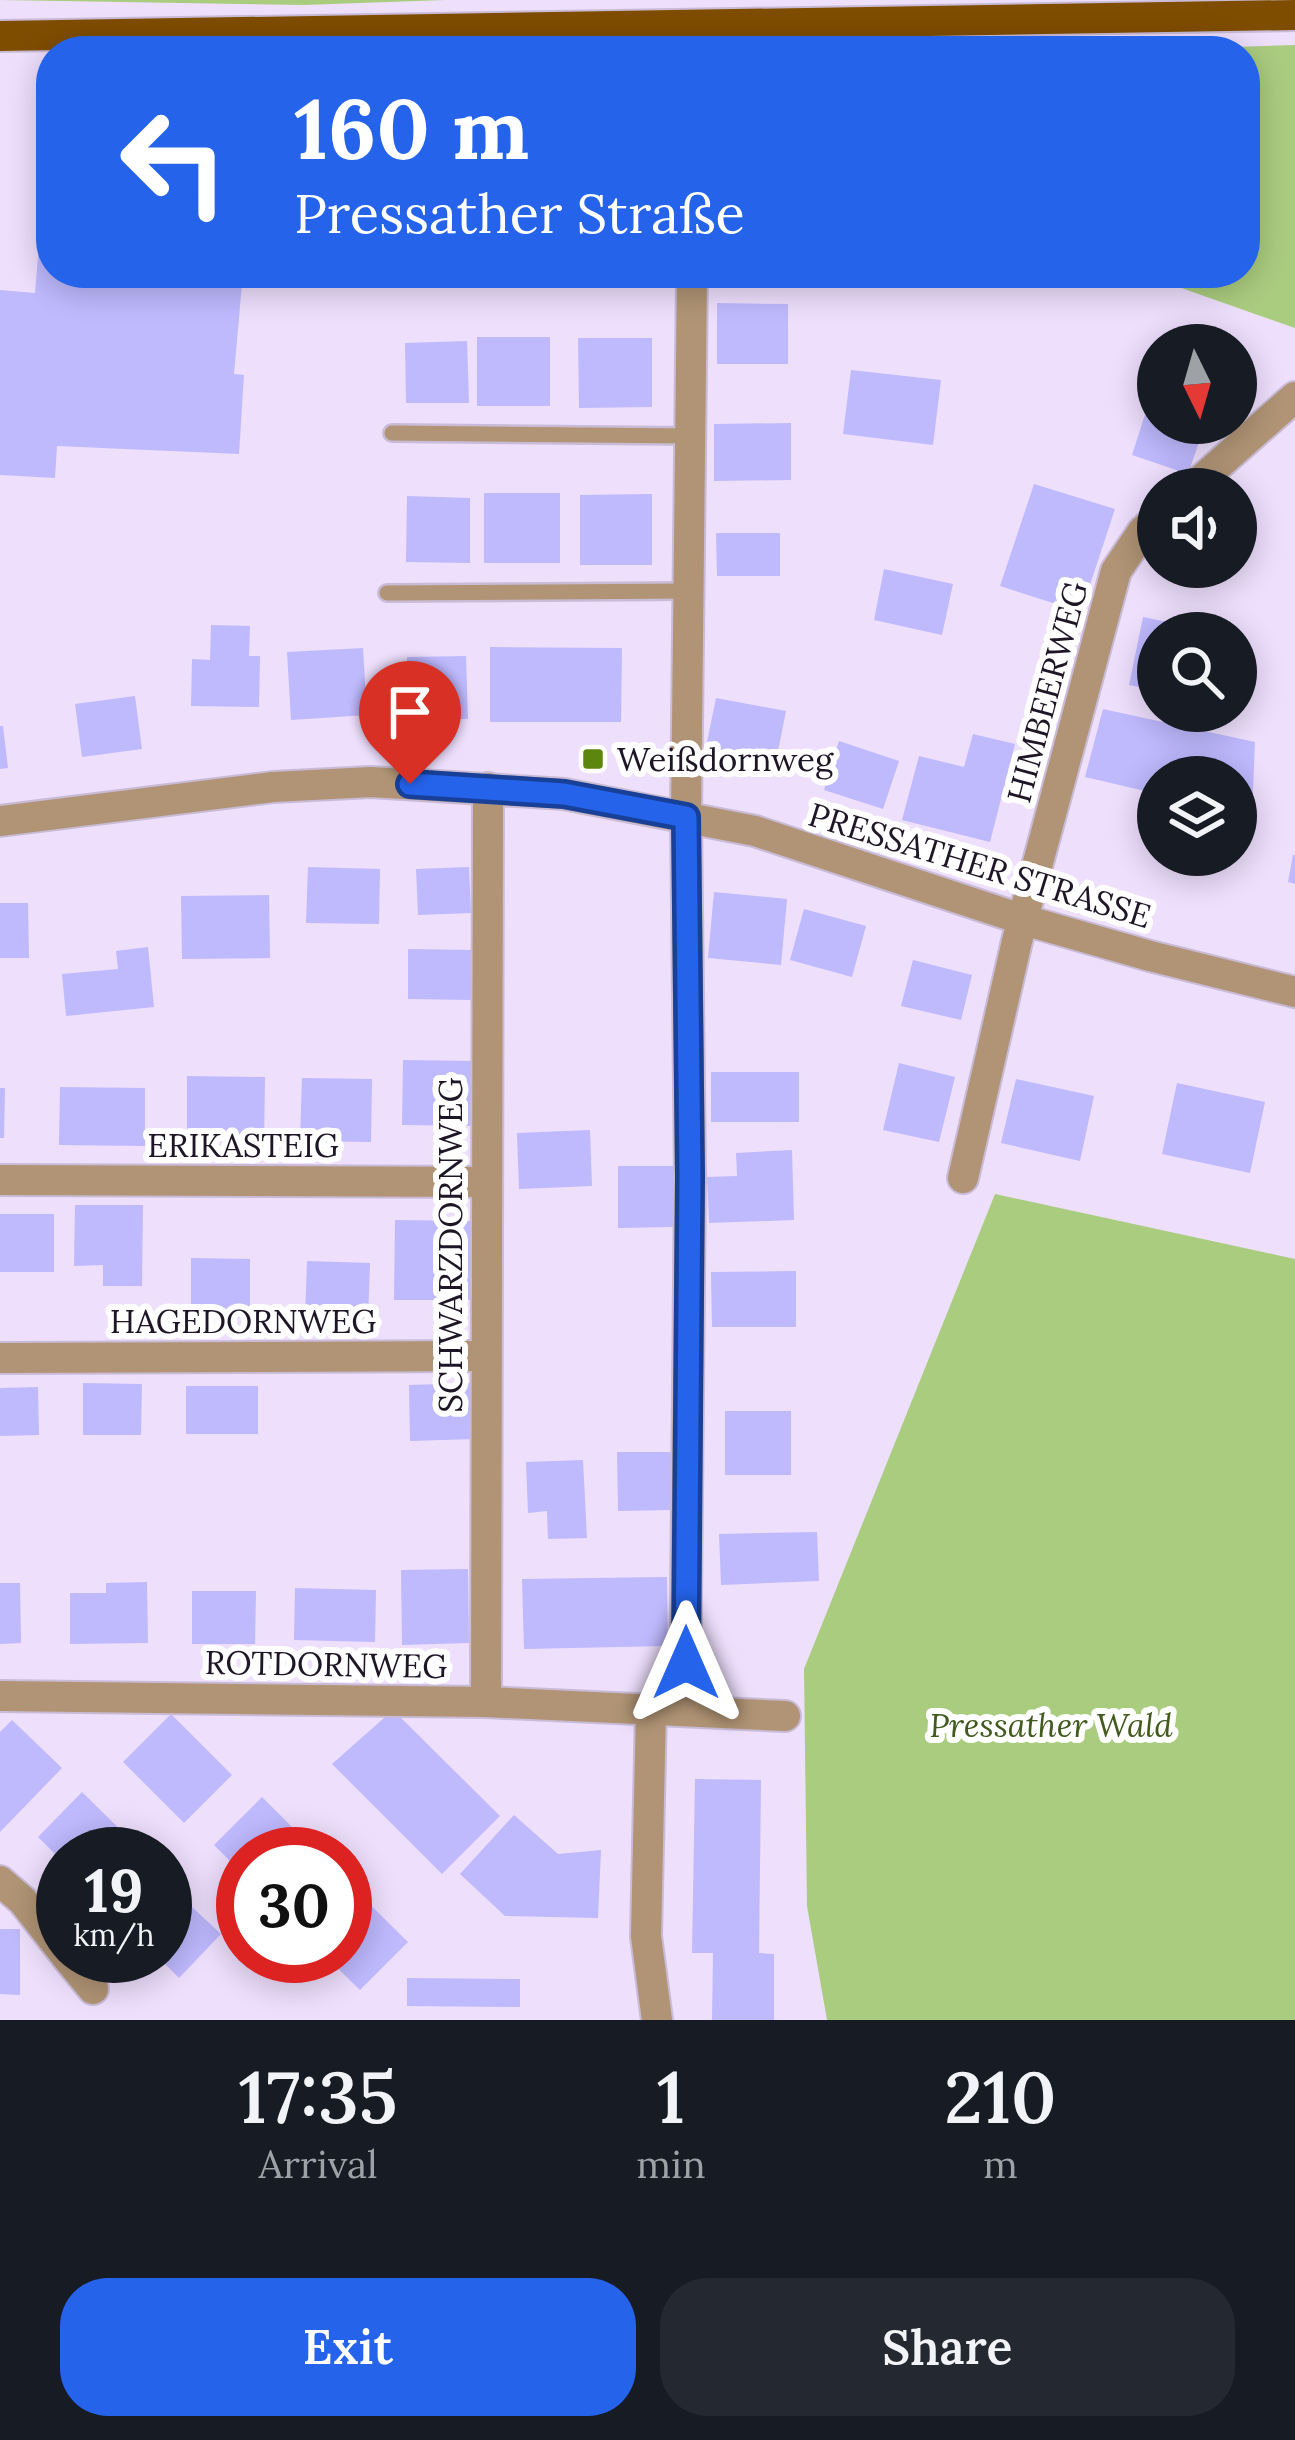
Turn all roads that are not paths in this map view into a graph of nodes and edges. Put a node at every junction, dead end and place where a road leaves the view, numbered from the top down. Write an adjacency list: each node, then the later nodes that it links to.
1 (1295, 16): 2 (main road)
2 (0, 36)
3 (692, 288): 6 (street)
4 (1290, 407): 7 (street)
5 (392, 433): 6 (lane)
6 (691, 436): 9 (street)
7 (1216, 468)
8 (1137, 540): 14 (street, HIMBEERWEG)
9 (689, 591): 10 (lane); 12 (street)
10 (387, 593)
11 (488, 788): 12 (street, PRESSATHER STRASSE); 13 (street, PRESSATHER STRASSE); 18 (street, SCHWARZDORNWEG)
12 (686, 817): 14 (street, PRESSATHER STRASSE); 24 (street)
13 (0, 821)
14 (1024, 920): 15 (street, PRESSATHER STRASSE); 16 (street, HIMBEERWEG)
15 (1295, 992)
16 (963, 1178)
17 (0, 1180): 18 (street, ERIKASTEIG)
18 (486, 1182): 19 (street, SCHWARZDORNWEG)
19 (485, 1356): 20 (street, HAGEDORNWEG); 22 (street, SCHWARZDORNWEG)
20 (0, 1358)
21 (0, 1696): 22 (street, ROTDORNWEG)
22 (486, 1702): 23 (street, ROTDORNWEG)
23 (651, 1708): 24 (street, ROTDORNWEG); 30 (street)
24 (686, 1710): 25 (street, ROTDORNWEG)
25 (785, 1717)
26 (0, 1881): 27 (street)
27 (36, 1918)
28 (88, 1983): 29 (street)
29 (93, 1989)
30 (657, 2020)

